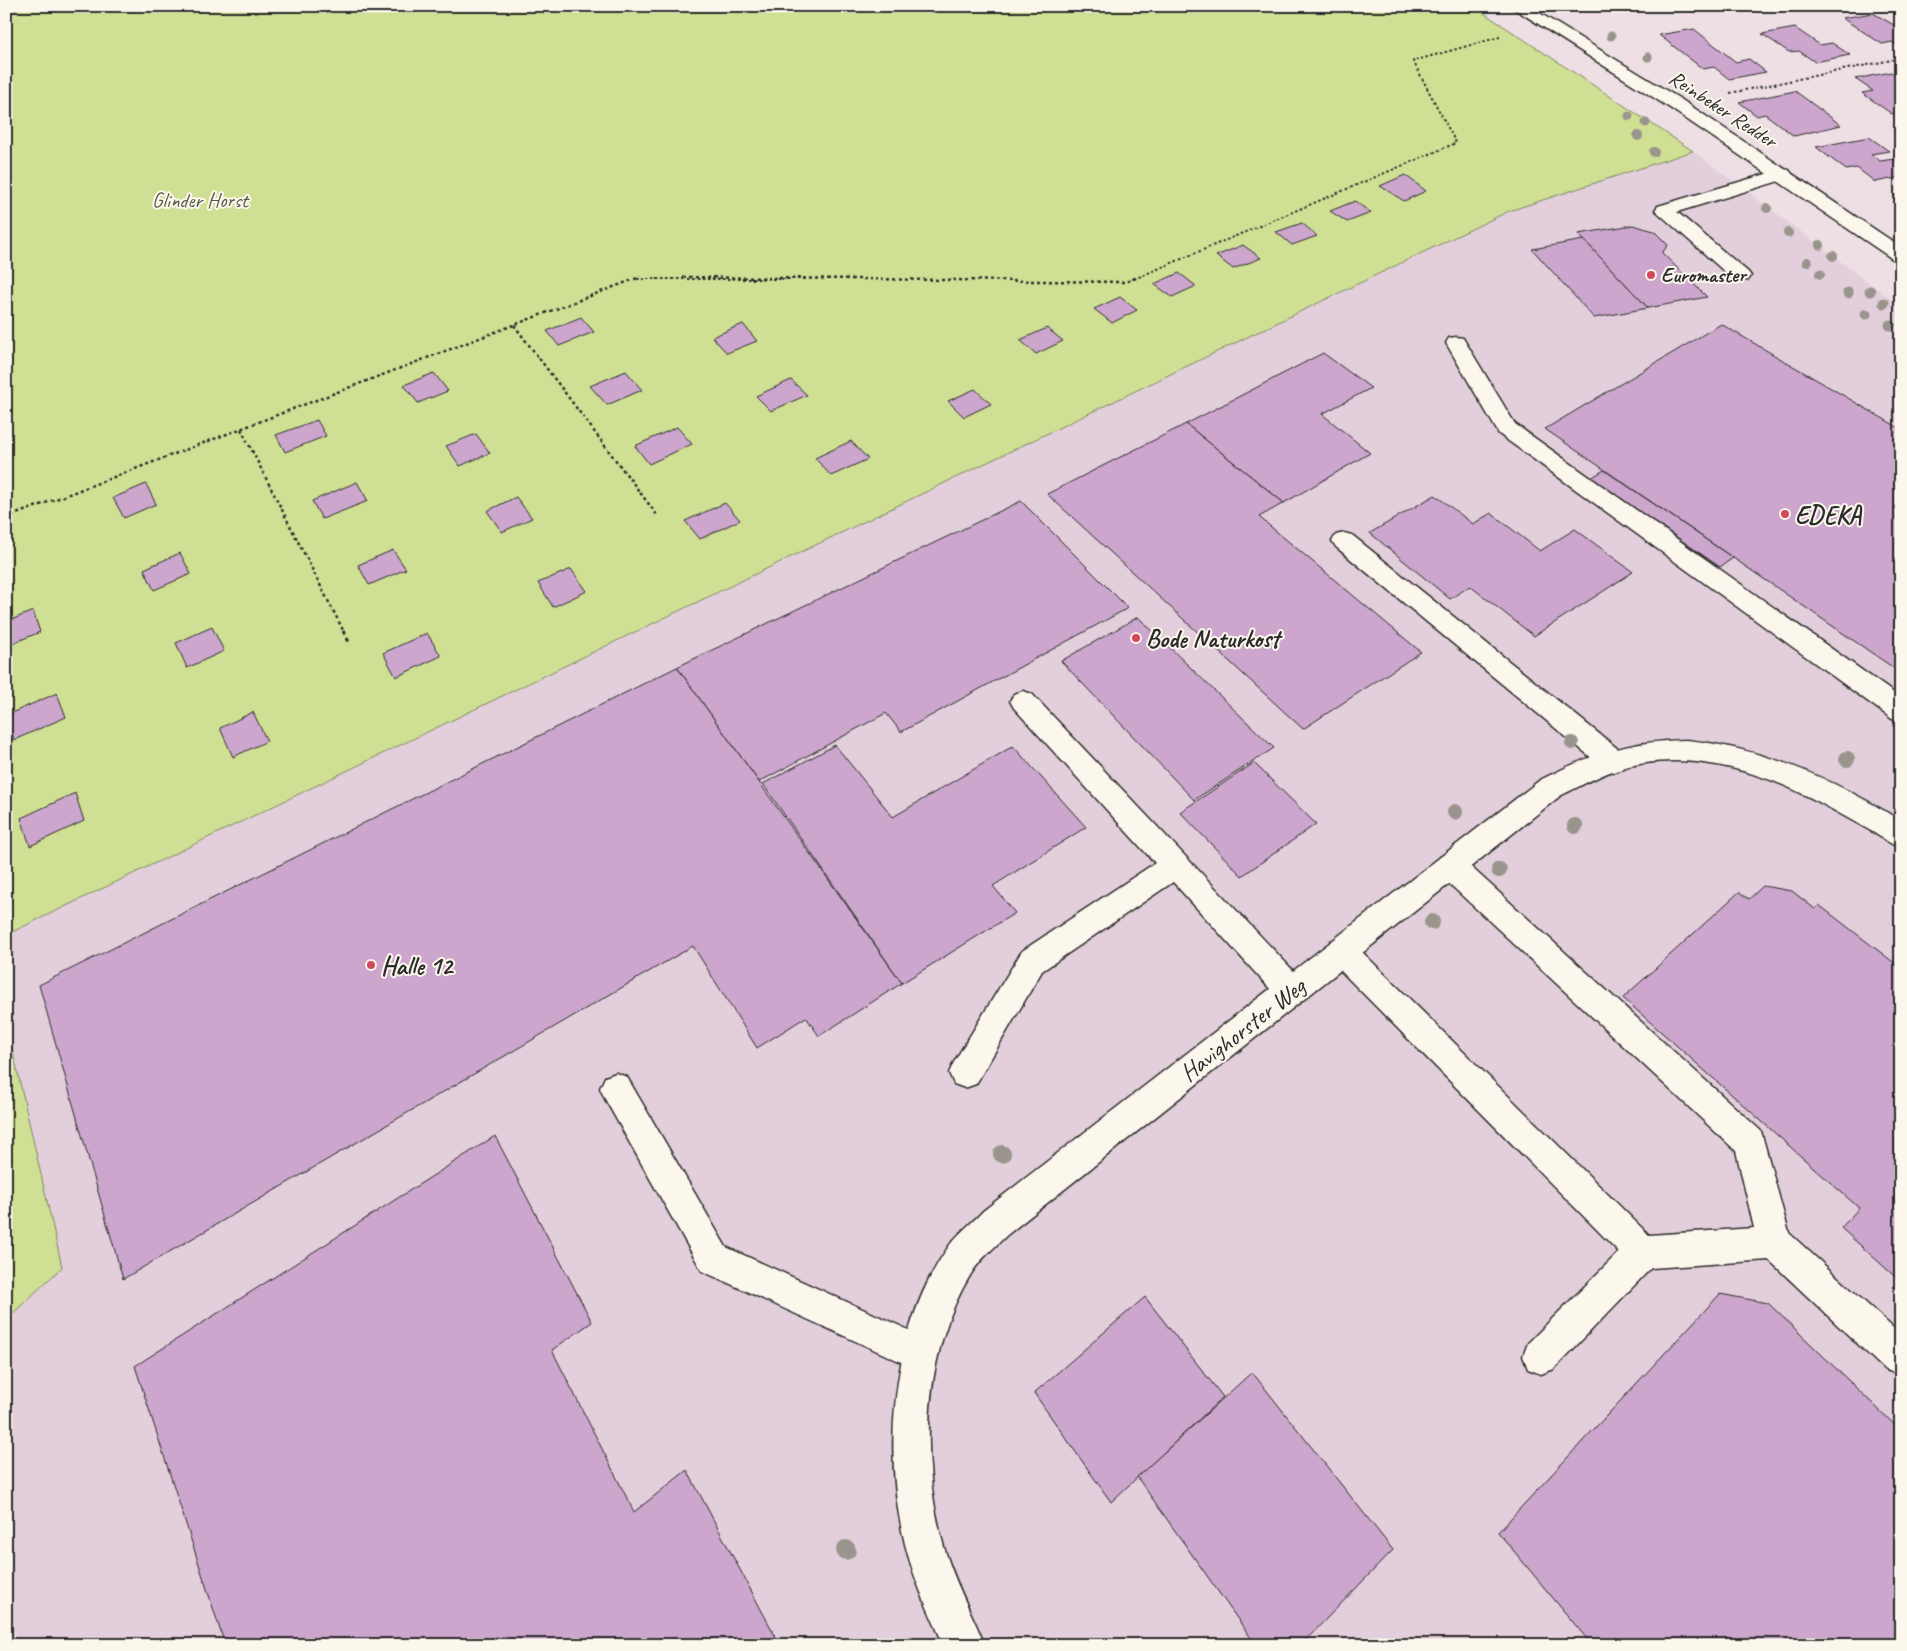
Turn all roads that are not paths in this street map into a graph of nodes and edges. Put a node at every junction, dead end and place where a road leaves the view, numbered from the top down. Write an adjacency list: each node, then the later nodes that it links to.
1 (1517, 6): 2 (street, Reinbeker Redder)
2 (1783, 174): 3 (street, Reinbeker Redder); 4 (street)
3 (1901, 256)
4 (1741, 276)
5 (1456, 343): 8 (street)
6 (1344, 542): 9 (street)
7 (1023, 701): 11 (street)
8 (1901, 712)
9 (1614, 761): 10 (street, Havighorster Weg); 12 (street, Havighorster Weg)
10 (1899, 831)
11 (1175, 865): 14 (street); 15 (street)
12 (1450, 866): 13 (street, Havighorster Weg); 17 (street)
13 (1341, 951): 14 (street, Havighorster Weg); 18 (street)
14 (1291, 990): 19 (street, Havighorster Weg)
15 (964, 1073)
16 (616, 1088): 19 (street)
17 (1775, 1243): 18 (street); 21 (street)
18 (1643, 1252): 20 (street)
19 (921, 1353): 22 (street, Havighorster Weg)
20 (1542, 1356)
21 (1897, 1356)
22 (965, 1645)

